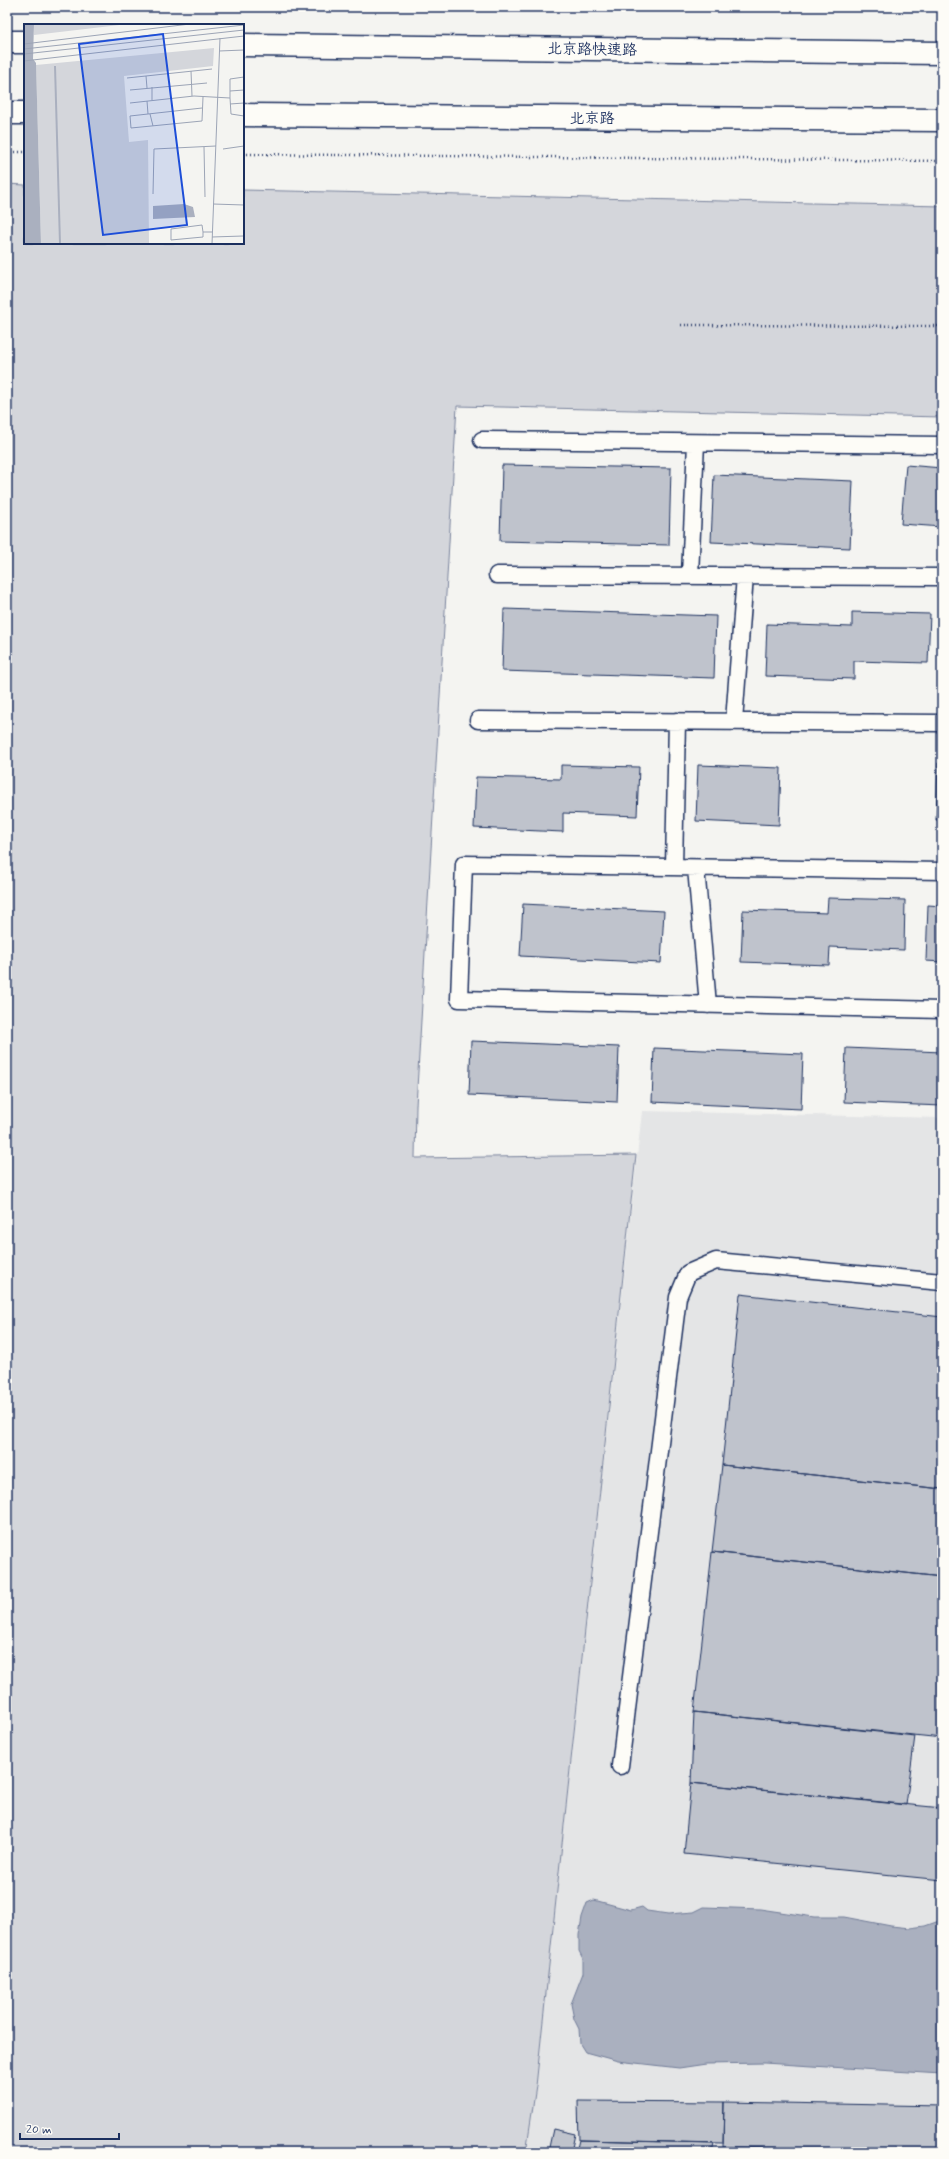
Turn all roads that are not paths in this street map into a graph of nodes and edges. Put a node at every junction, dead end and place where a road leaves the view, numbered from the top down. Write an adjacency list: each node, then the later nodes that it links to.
1 (7, 42): 2 (main road)
2 (24, 42)
3 (244, 45): 4 (main road, 北京路快速路)
4 (942, 53)
5 (7, 113): 6 (main road)
6 (24, 113)
7 (244, 115): 8 (main road, 北京路)
8 (942, 120)
9 (482, 440): 10 (lane)
10 (696, 443): 11 (lane); 13 (lane)
11 (942, 445)
12 (497, 575): 13 (lane)
13 (690, 575): 14 (lane)
14 (745, 576): 15 (lane); 18 (lane)
15 (942, 577)
16 (478, 720): 17 (lane)
17 (677, 721): 18 (lane); 20 (lane)
18 (734, 721): 19 (lane)
19 (942, 723)
20 (674, 867): 21 (lane); 23 (lane)
21 (696, 868): 22 (lane); 23 (lane)
22 (942, 871)
23 (708, 1005): 24 (lane)
24 (942, 1010)
25 (942, 1282): 26 (lane)
26 (620, 1766)

